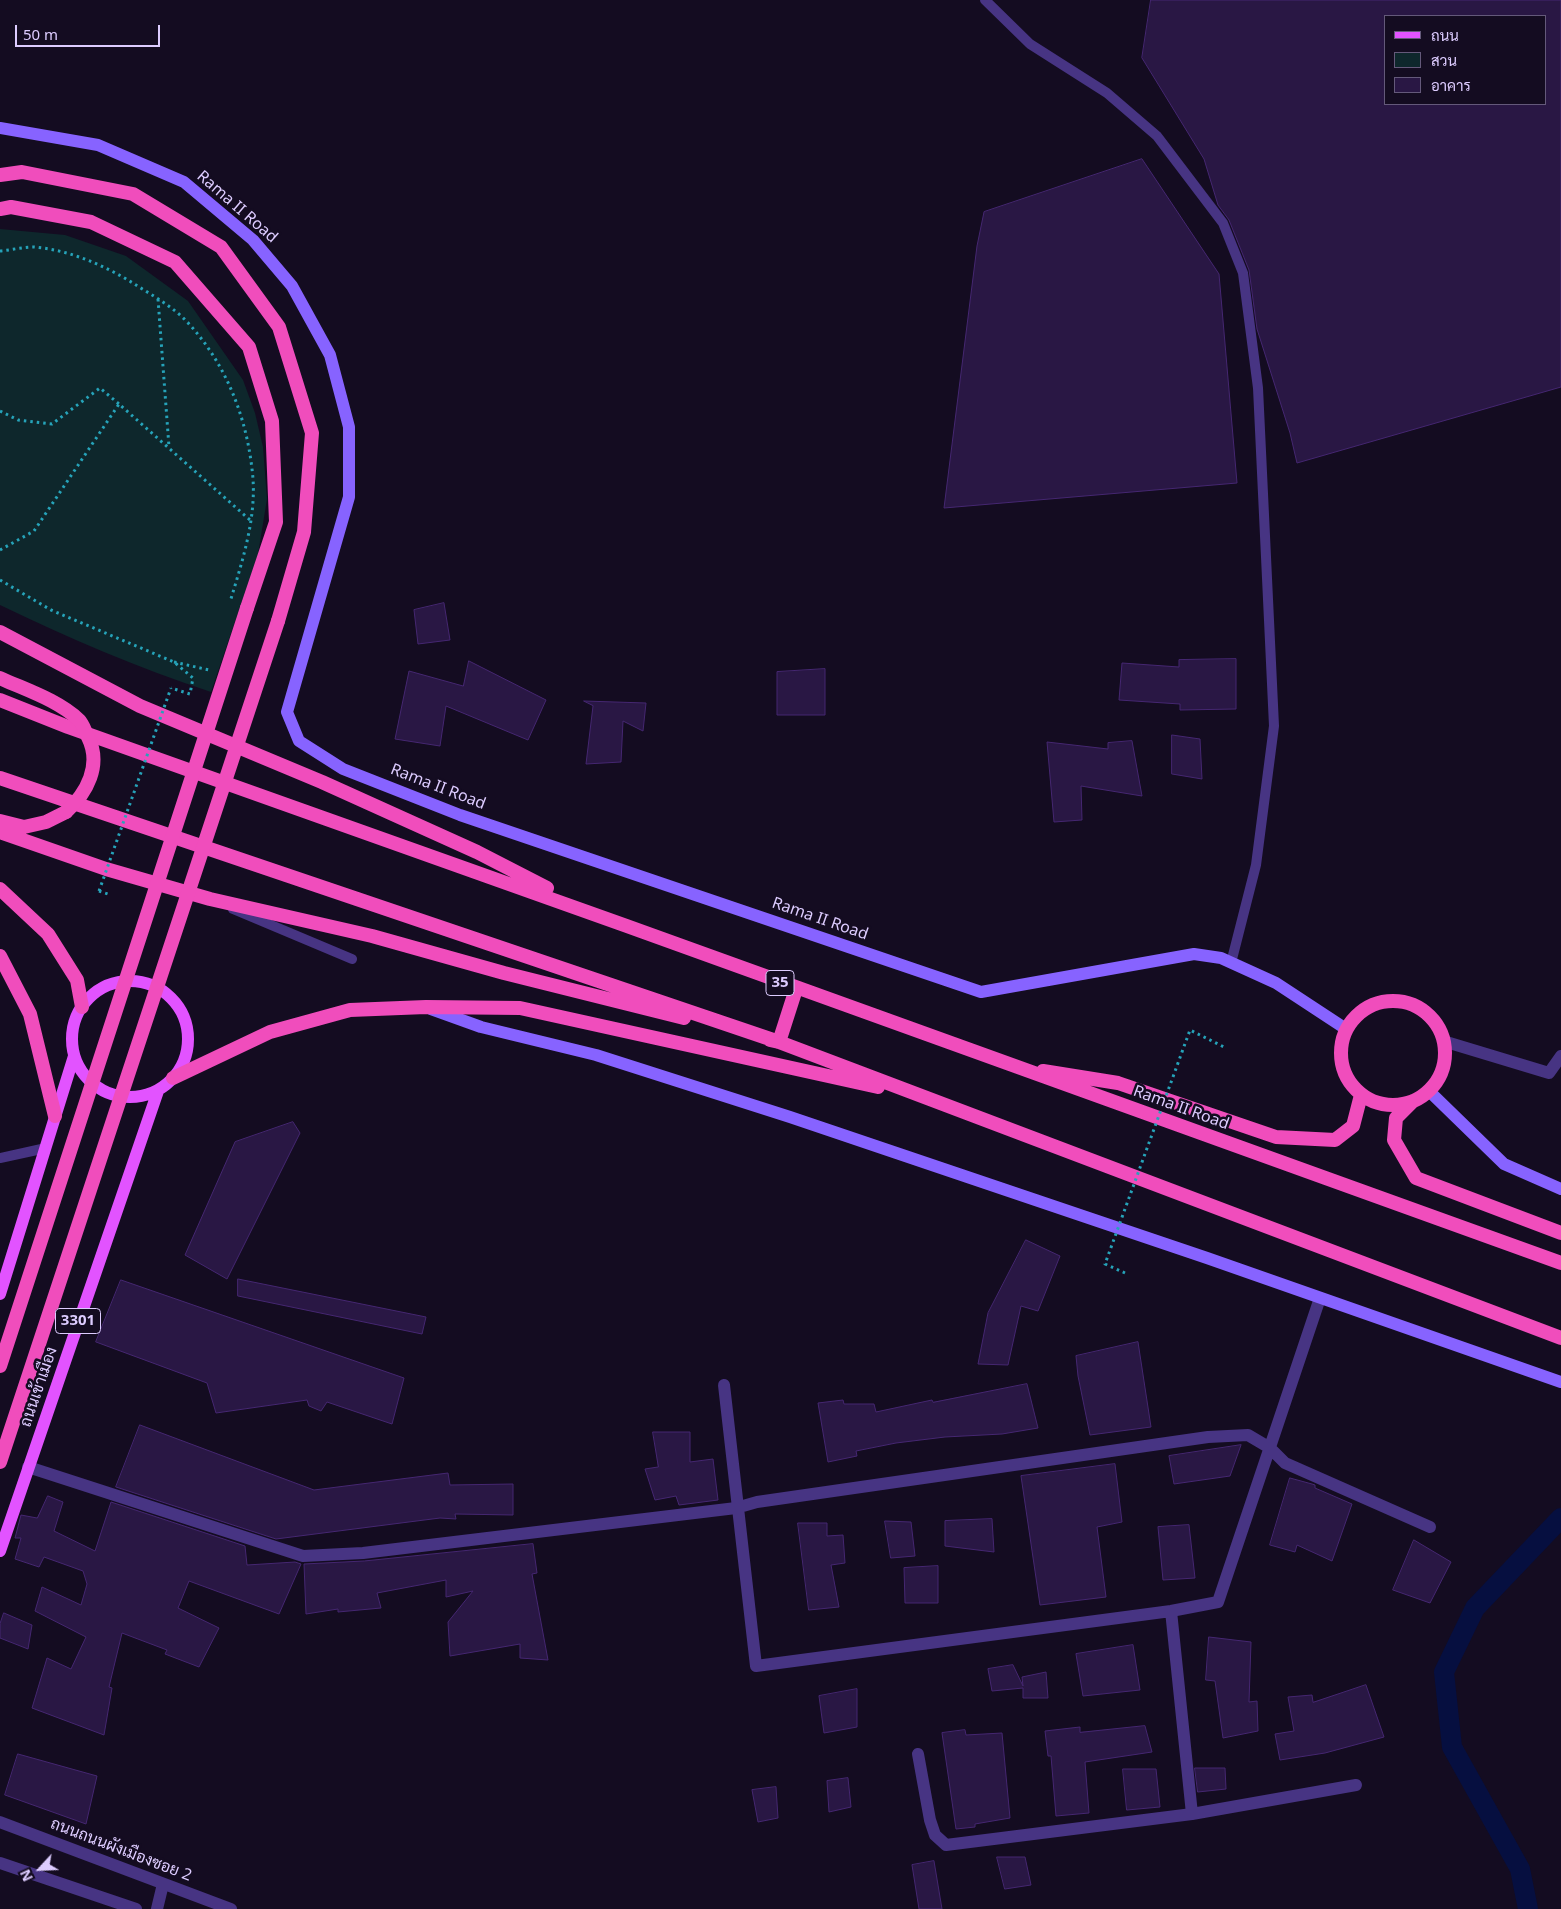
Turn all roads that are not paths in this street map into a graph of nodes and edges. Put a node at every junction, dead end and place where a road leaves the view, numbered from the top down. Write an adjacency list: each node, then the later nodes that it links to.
1 (985, 0): 18 (lane)
2 (0, 128): 18 (main road, Rama II Road)
3 (0, 175): 49 (highway, bridge)
4 (0, 209): 45 (highway, bridge)
5 (0, 632): 15 (highway)
6 (0, 678): 9 (highway, bridge)
7 (0, 700): 15 (highway, Rama II Road / 35)
8 (0, 778): 26 (highway)
9 (0, 821)
10 (0, 832): 11 (highway)
11 (153, 883): 13 (highway); 19 (highway)
12 (0, 890): 22 (highway)
13 (192, 894): 14 (highway); 20 (highway)
14 (210, 899): 17 (lane); 26 (highway)
15 (595, 913): 21 (highway, Rama II Road / 35)
16 (0, 956): 36 (highway)
17 (352, 959)
18 (1231, 963): 24 (main road, Rama II Road)
19 (122, 981): 20 (main road); 22 (main road)
20 (161, 989): 30 (main road)
21 (796, 989): 26 (highway); 29 (highway, Rama II Road / 35)
22 (82, 1007): 27 (main road)
23 (426, 1007): 30 (highway); 34 (highway); 43 (main road)
24 (1346, 1029): 25 (highway); 33 (highway)
25 (1443, 1041): 28 (street); 32 (highway)
26 (779, 1042): 34 (highway)
27 (74, 1056): 31 (main road); 36 (main road)
28 (1561, 1056)
29 (1008, 1065): 33 (highway); 41 (highway, Rama II Road / 35)
30 (174, 1078): 31 (main road)
31 (158, 1091): 50 (main road, ถนนเข้าเมือง / 3301)
32 (1429, 1091): 35 (highway); 39 (main road)
33 (1362, 1095): 35 (highway)
34 (925, 1097): 44 (highway)
35 (1414, 1101): 40 (highway)
36 (55, 1116): 37 (main road)
37 (46, 1148): 38 (lane); 42 (main road)
38 (0, 1158)
39 (1561, 1189)
40 (1561, 1233)
41 (1561, 1263)
42 (0, 1294)
43 (1320, 1298): 46 (main road); 48 (street)
44 (1561, 1338)
45 (0, 1366)
46 (1561, 1382)
47 (724, 1384): 51 (street)
48 (1270, 1448): 51 (street); 52 (street); 54 (street)
49 (0, 1462)
50 (28, 1467): 51 (street); 53 (main road, ถนนเข้าเมือง / 3301)
51 (736, 1508): 54 (street)
52 (1430, 1527)
53 (0, 1551)
54 (1171, 1611): 57 (street)
55 (918, 1754): 57 (street)
56 (1356, 1785): 57 (street)
57 (1192, 1814)
58 (0, 1822): 60 (street, ถนนถนนผังเมืองซอย 2)
59 (0, 1863): 61 (street)
60 (163, 1884): 62 (street); 63 (street, ถนนถนนผังเมืองซอย 2)
61 (136, 1909)
62 (156, 1909)
63 (231, 1909)

